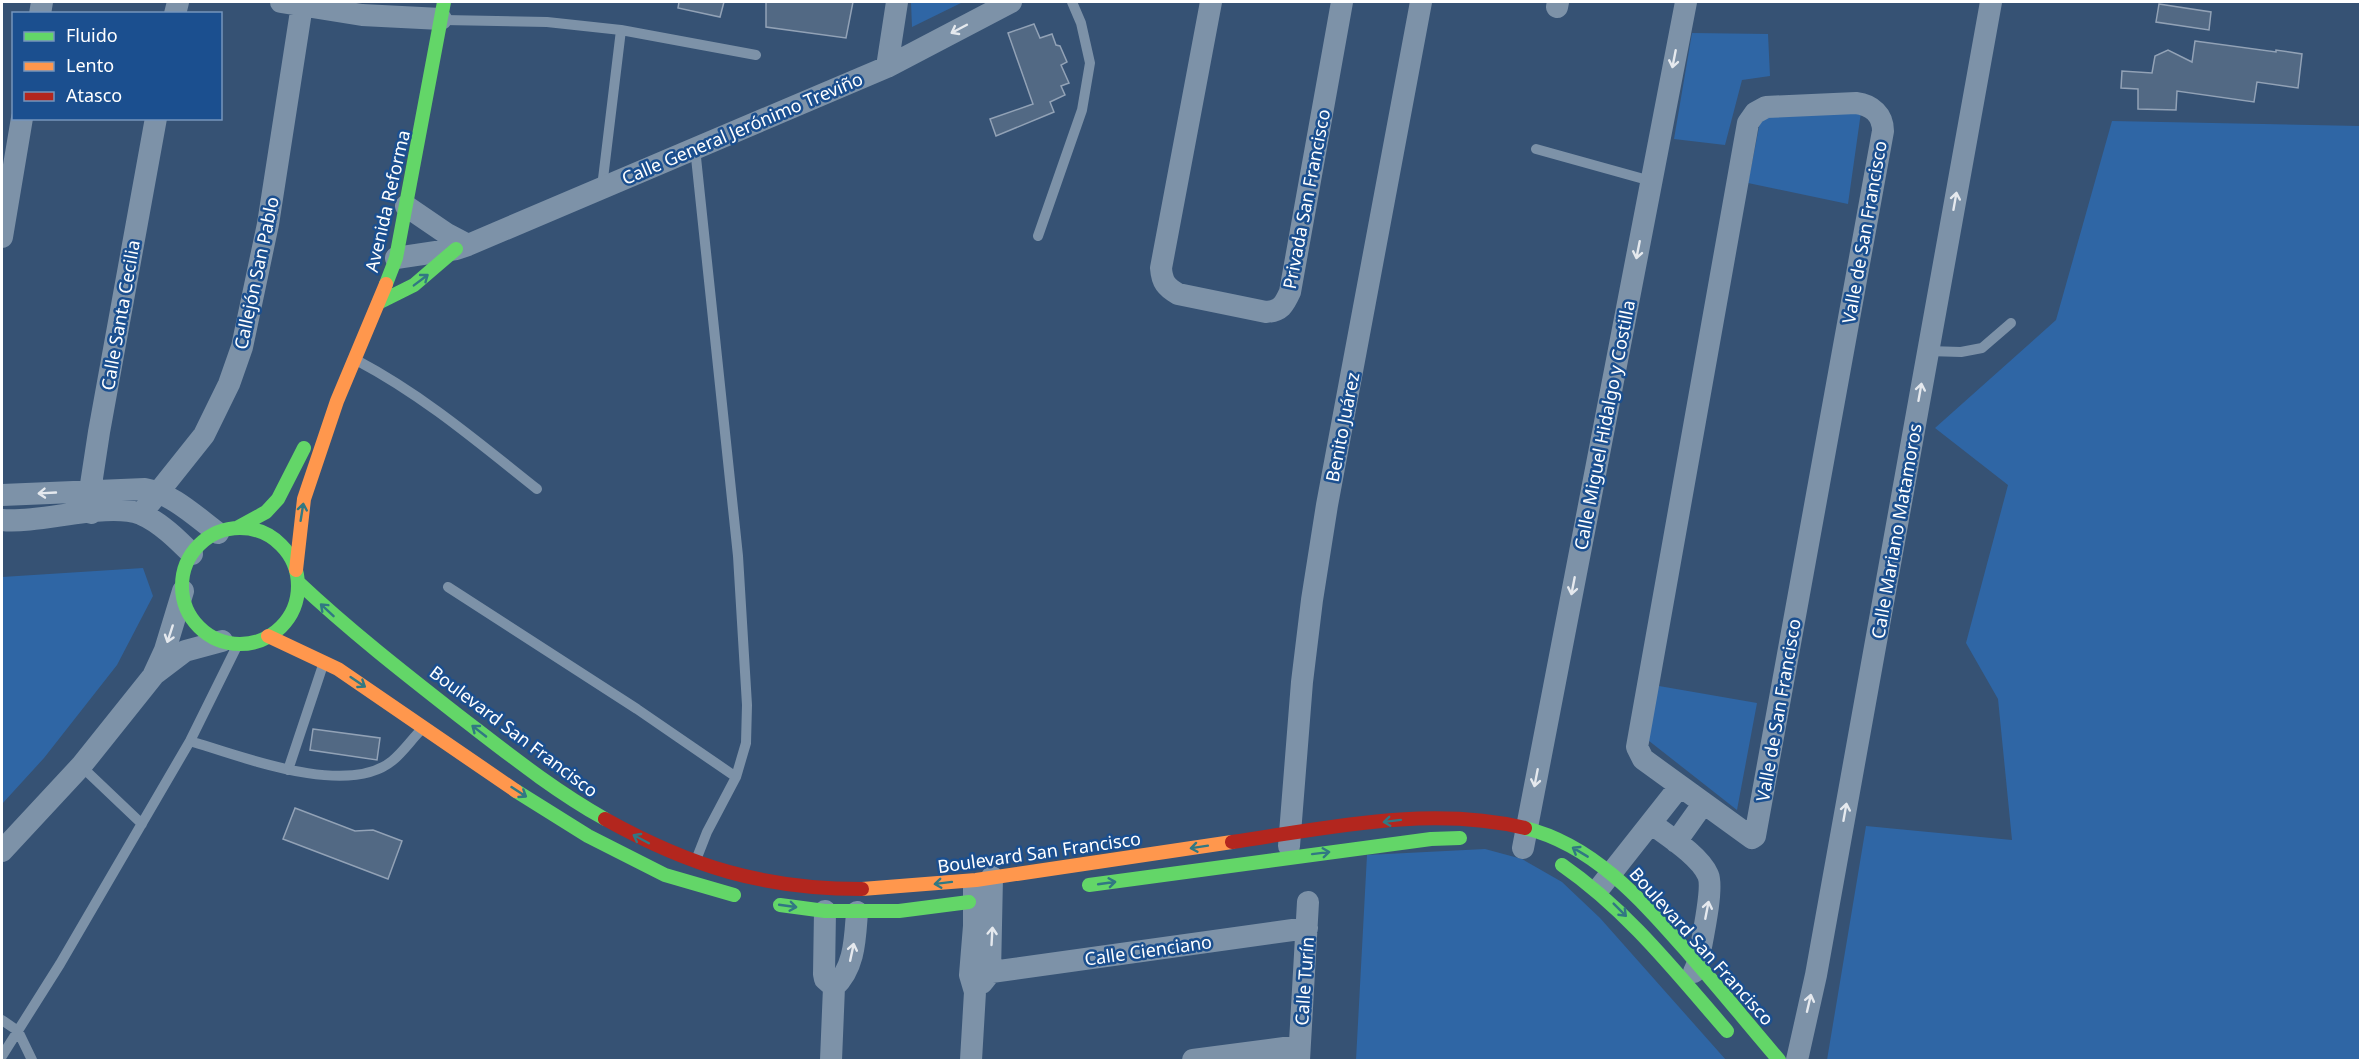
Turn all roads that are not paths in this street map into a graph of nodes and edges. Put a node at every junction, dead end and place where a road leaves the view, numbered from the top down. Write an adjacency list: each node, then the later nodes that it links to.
1 (897, 2): 13 (street)
2 (1011, 2): 13 (street, Calle General Jerónimo Treviño, one-way to 13)
3 (1072, 2): 21 (lane)
4 (1210, 2): 5 (street, Privada San Francisco)
5 (1342, 2)
6 (1421, 2): 54 (street, Benito Juárez)
7 (1686, 2): 18 (street, Calle Miguel Hidalgo y Costilla, one-way to 18)
8 (1991, 2): 27 (street, Calle Mariano Matamoros, one-way to 8)
9 (291, 3): 10 (street); 31 (street, Callejón San Pablo)
10 (442, 10): 11 (lane); 20 (street, Avenida Reforma)
11 (621, 30): 12 (lane); 19 (lane)
12 (756, 55)
13 (886, 67): 16 (street, Calle General Jerónimo Treviño)
14 (22, 120): 22 (street)
15 (156, 120): 33 (street, Calle Santa Cecilia)
16 (695, 147): 19 (street, Calle General Jerónimo Treviño); 49 (lane)
17 (1536, 148): 18 (lane)
18 (1651, 181): 57 (street, Calle Miguel Hidalgo y Costilla, one-way to 57)
19 (602, 187): 23 (street, Calle General Jerónimo Treviño)
20 (406, 206): 23 (street); 24 (street, Avenida Reforma)
21 (1038, 236)
22 (2, 237)
23 (462, 247): 24 (street, Calle General Jerónimo Treviño); 25 (street, one-way to 23)
24 (396, 258): 25 (street, Avenida Reforma)
25 (380, 303): 28 (street, Avenida Reforma)
26 (2011, 322): 27 (lane)
27 (1928, 351): 85 (street, Calle Mariano Matamoros, one-way to 27)
28 (355, 360): 29 (street, Avenida Reforma); 30 (lane)
29 (337, 400): 36 (street, Avenida Reforma); 38 (street, Avenida Reforma, one-way to 29)
30 (537, 489)
31 (158, 491): 33 (street); 34 (street, Callejón San Pablo); 36 (street)
32 (2, 495): 33 (street, one-way to 32)
33 (91, 502): 34 (street); 35 (street)
34 (141, 514): 37 (street)
35 (2, 520)
36 (227, 530): 37 (street); 38 (street)
37 (192, 554): 40 (street)
38 (297, 576): 41 (street); 60 (street, Boulevard San Francisco, one-way to 38)
39 (448, 587): 49 (lane)
40 (183, 591): 42 (street); 44 (street, one-way to 44)
41 (268, 636): 42 (street); 43 (street)
42 (230, 642): 44 (street); 46 (lane)
43 (324, 661): 45 (street, one-way to 45); 48 (lane)
44 (153, 676): 47 (street)
45 (423, 727): 48 (lane); 62 (street, one-way to 62)
46 (190, 741): 48 (lane); 52 (lane)
47 (81, 766): 52 (lane); 58 (street)
48 (288, 770)
49 (736, 777): 60 (lane)
50 (1680, 786): 51 (street, Valle de San Francisco); 51 (street, Valle de San Francisco); 53 (street)
51 (1703, 804): 56 (street)
52 (142, 824): 76 (lane)
53 (1652, 824): 56 (street); 61 (street)
54 (1288, 833): 57 (street, Boulevard San Francisco, one-way to 54); 59 (street, Benito Juárez); 64 (street, Boulevard San Francisco, one-way to 64)
55 (1473, 838): 59 (street, one-way to 55)
56 (1676, 842): 71 (street, one-way to 56)
57 (1529, 846): 61 (street, Boulevard San Francisco); 61 (street, Boulevard San Francisco, one-way to 57)
58 (2, 851)
59 (1289, 857): 63 (street, one-way to 59)
60 (695, 862): 62 (lane); 64 (street, Boulevard San Francisco, one-way to 60)
61 (1605, 882): 71 (street, Boulevard San Francisco); 74 (street, Boulevard San Francisco, one-way to 74)
62 (690, 884): 65 (street)
63 (1077, 887)
64 (987, 891): 69 (street, Boulevard San Francisco); 72 (street)
65 (745, 898)
66 (1308, 902): 70 (street, Calle Turín)
67 (767, 903): 68 (street, Boulevard San Francisco, one-way to 68)
68 (825, 911): 69 (street, Boulevard San Francisco); 73 (street)
69 (857, 912): 73 (street, one-way to 69)
70 (1307, 928): 72 (street, Calle Cienciano); 78 (street, Calle Turín)
71 (1698, 963): 74 (street); 84 (street, Boulevard San Francisco)
72 (978, 980): 82 (street)
73 (834, 987): 81 (street)
74 (1688, 987): 77 (street, Boulevard San Francisco)
75 (2, 1020): 76 (lane)
76 (18, 1031): 79 (lane); 80 (lane)
77 (1739, 1044)
78 (1299, 1053): 83 (street)
79 (2, 1056)
80 (32, 1060)
81 (831, 1060)
82 (971, 1060)
83 (1193, 1060)
84 (1779, 1060)
85 (1797, 1060)

